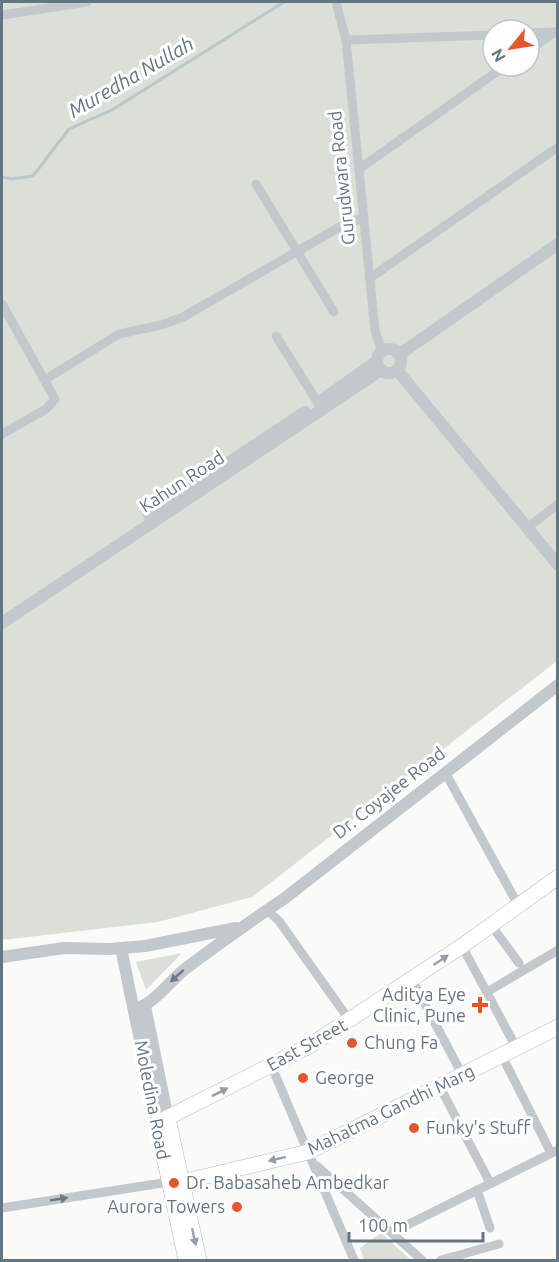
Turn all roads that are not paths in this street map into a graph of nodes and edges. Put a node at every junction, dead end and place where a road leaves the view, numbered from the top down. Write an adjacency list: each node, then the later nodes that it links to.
1 (87, 2): 3 (street)
2 (336, 2): 7 (street, Gurudwara Road)
3 (2, 15)
4 (556, 32): 5 (street); 8 (street)
5 (541, 33)
6 (481, 35): 7 (street)
7 (346, 40): 11 (street, Gurudwara Road)
8 (541, 42)
9 (489, 78): 11 (street)
10 (558, 147): 16 (street)
11 (359, 169): 13 (street, Gurudwara Road)
12 (256, 184): 15 (street)
13 (364, 217): 15 (street); 16 (street, Gurudwara Road)
14 (558, 244): 20 (street)
15 (297, 251): 18 (street); 23 (street)
16 (370, 278): 21 (street, Gurudwara Road)
17 (2, 304): 23 (street)
18 (334, 312)
19 (276, 336): 24 (street)
20 (400, 354): 21 (street); 22 (street)
21 (380, 361): 22 (street); 24 (street, Kahun Road); 30 (street, Kahun Road)
22 (397, 370): 27 (street)
23 (46, 380): 25 (street)
24 (318, 403): 29 (street, Kahun Road)
25 (2, 435)
26 (558, 504): 27 (street)
27 (527, 528): 28 (street)
28 (558, 565)
29 (2, 614)
30 (2, 623)
31 (558, 685): 32 (street, Dr. Coyajee Road)
32 (445, 772): 34 (street); 35 (street, Dr. Coyajee Road)
33 (558, 877): 34 (main road, East Street)
34 (518, 905): 36 (main road, East Street)
35 (267, 910): 37 (street, Dr. Coyajee Road); 48 (street)
36 (491, 925): 39 (main road, East Street); 44 (street)
37 (240, 927): 38 (street); 43 (street, Dr. Coyajee Road)
38 (189, 937): 40 (street); 43 (street)
39 (462, 946): 45 (main road, East Street, one-way to 39); 46 (street)
40 (115, 949): 42 (street); 47 (street)
41 (558, 951): 46 (street)
42 (2, 957)
43 (199, 959): 47 (street, Dr. Coyajee Road, one-way to 47)
44 (519, 963)
45 (412, 980): 48 (main road, East Street); 53 (street)
46 (487, 992): 50 (street)
47 (140, 1008): 55 (street)
48 (350, 1021): 52 (main road, East Street)
49 (558, 1027): 50 (main road, Mahatma Gandhi Marg)
50 (517, 1049): 51 (main road, Mahatma Gandhi Marg)
51 (502, 1056): 53 (main road, Mahatma Gandhi Marg); 56 (street)
52 (271, 1065): 55 (main road, East Street, one-way to 52); 57 (street)
53 (463, 1076): 54 (main road, Mahatma Gandhi Marg)
54 (440, 1088): 57 (main road, Mahatma Gandhi Marg); 59 (street)
55 (162, 1121): 58 (main road, Moledina Road)
56 (554, 1152): 59 (street)
57 (311, 1158): 58 (main road, Mahatma Gandhi Marg, one-way to 58); 63 (street); 67 (street)
58 (176, 1182): 61 (street, Mahatma Gandhi Marg, one-way to 58); 65 (main road, Moledina Road); 66 (main road, Moledina Road, one-way to 66)
59 (490, 1183): 60 (street)
60 (477, 1190): 62 (street); 63 (street)
61 (2, 1208)
62 (490, 1228)
63 (393, 1232): 68 (street)
64 (499, 1244): 69 (street)
65 (186, 1260)
66 (199, 1260)
67 (354, 1260)
68 (422, 1260)
69 (441, 1260)

